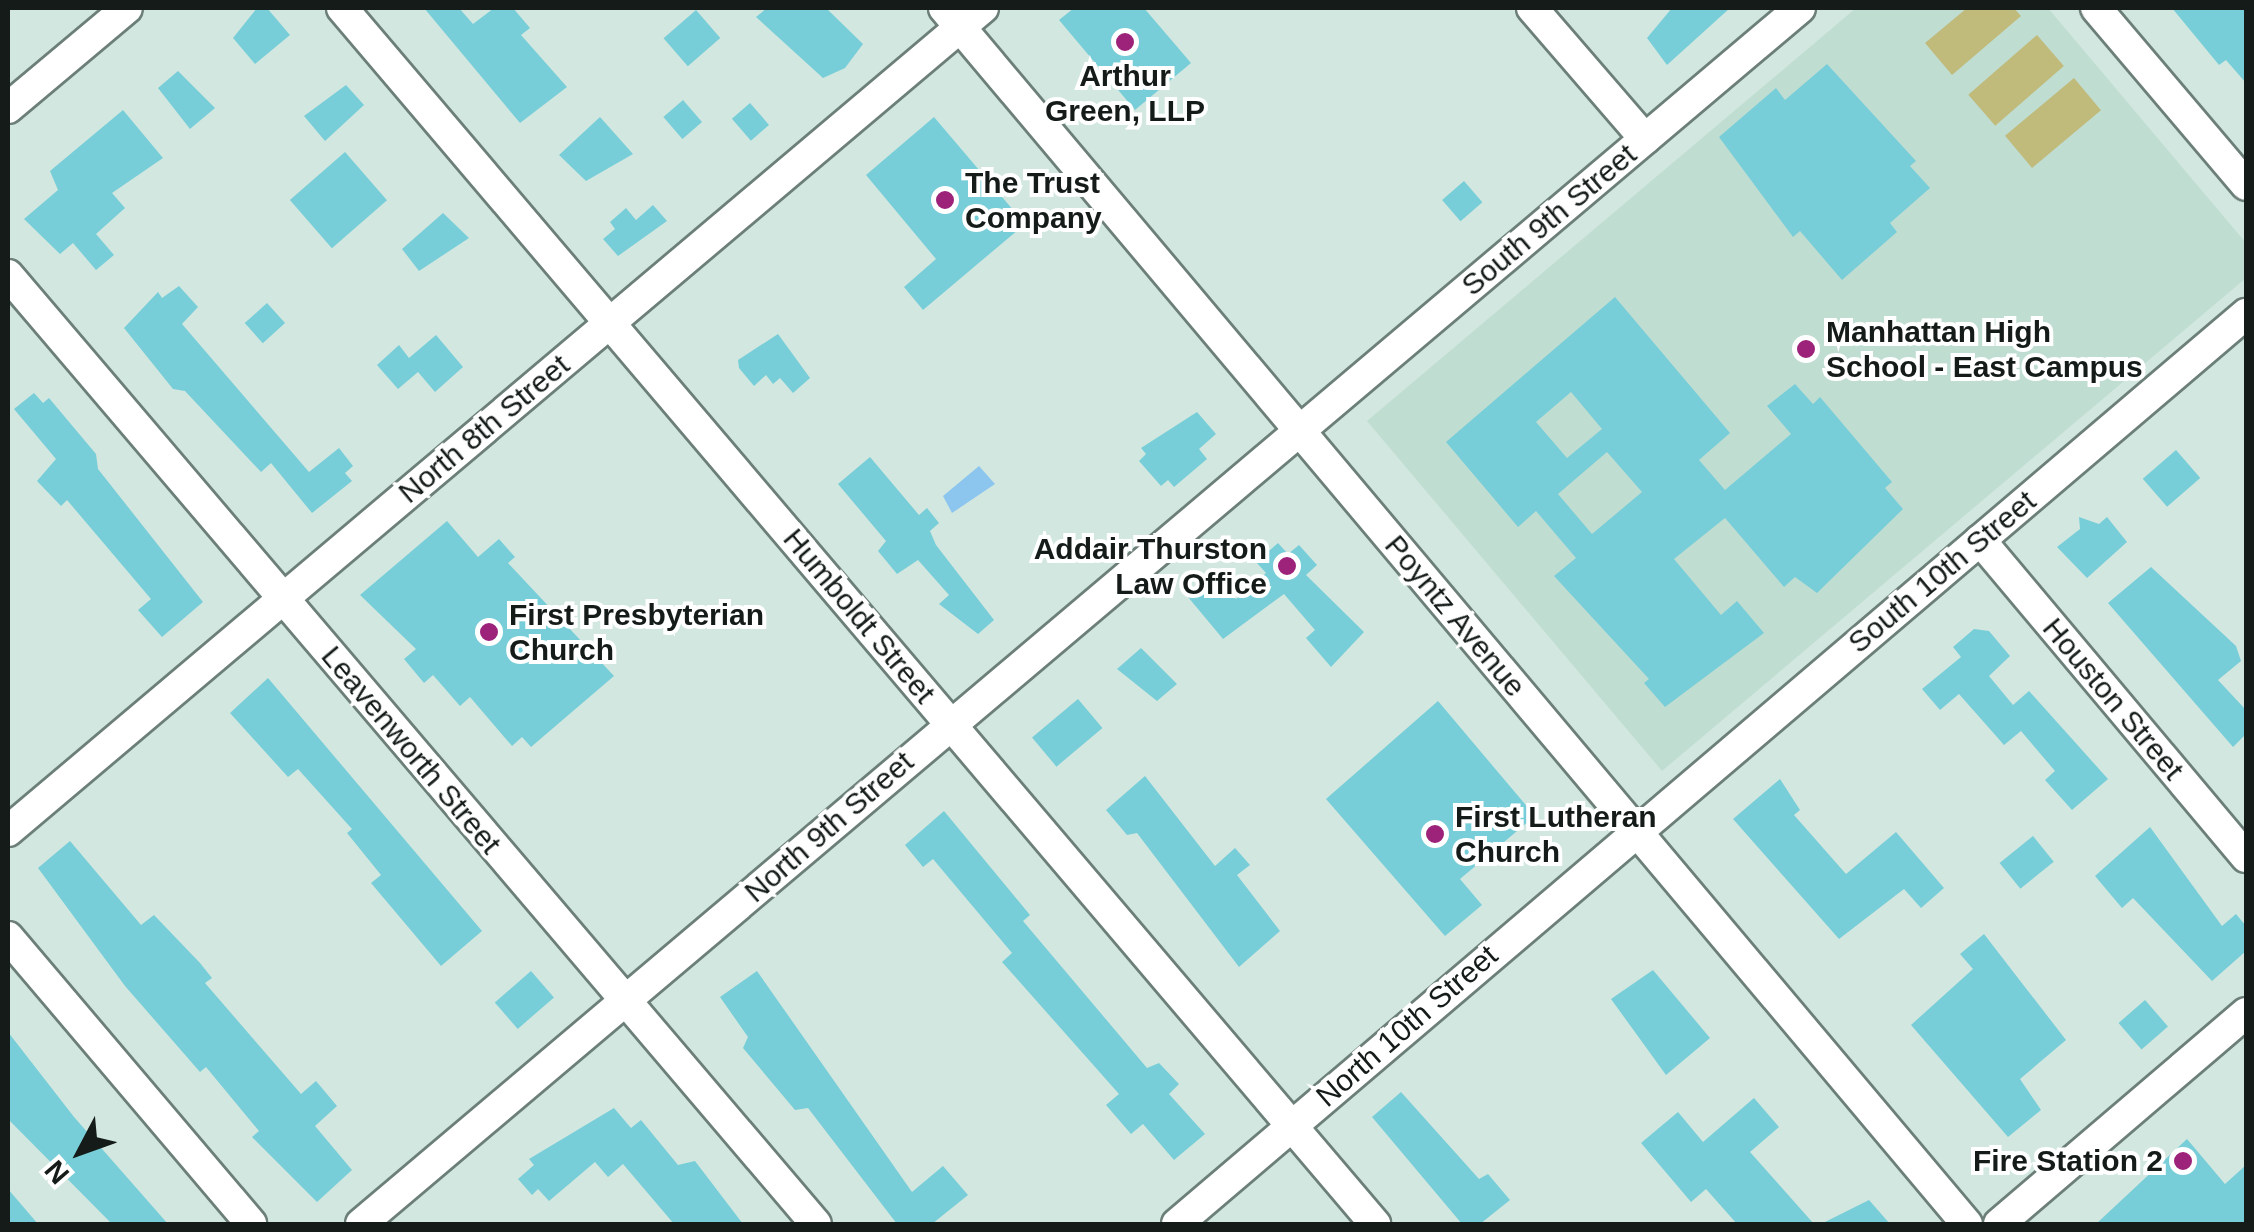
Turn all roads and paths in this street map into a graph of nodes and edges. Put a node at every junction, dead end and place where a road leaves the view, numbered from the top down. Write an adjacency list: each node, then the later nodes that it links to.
1 (126, 8): 7 (street)
2 (342, 8): 12 (street, Humboldt Street)
3 (1532, 8): 8 (street)
4 (1800, 8): 8 (street, South 9th Street)
5 (2096, 8): 9 (street)
6 (962, 14): 12 (street, North 8th Street); 13 (street, Poyntz Avenue)
7 (8, 108)
8 (1645, 139): 13 (street, South 9th Street)
9 (2246, 186)
10 (8, 275): 15 (street, Leavenworth Street)
11 (2246, 314): 14 (street, South 10th Street)
12 (610, 322): 15 (street, North 8th Street); 16 (street, Humboldt Street)
13 (1296, 430): 16 (street, North 9th Street); 17 (street, Poyntz Avenue)
14 (1980, 540): 17 (street, South 10th Street); 19 (street, Houston Street)
15 (282, 598): 18 (street, North 8th Street); 21 (street, Leavenworth Street)
16 (949, 722): 21 (street, North 9th Street); 23 (street, Humboldt Street)
17 (1636, 828): 23 (street, North 10th Street); 29 (street, Poyntz Avenue)
18 (8, 831)
19 (2246, 857)
20 (8, 937): 24 (street)
21 (626, 1003): 25 (street, North 9th Street); 26 (street, Leavenworth Street)
22 (2246, 1012): 30 (street)
23 (1291, 1126): 27 (street, North 10th Street); 28 (street, Humboldt Street)
24 (251, 1224)
25 (361, 1224)
26 (816, 1224)
27 (1178, 1224)
28 (1375, 1224)
29 (1967, 1224)
30 (1999, 1224)

